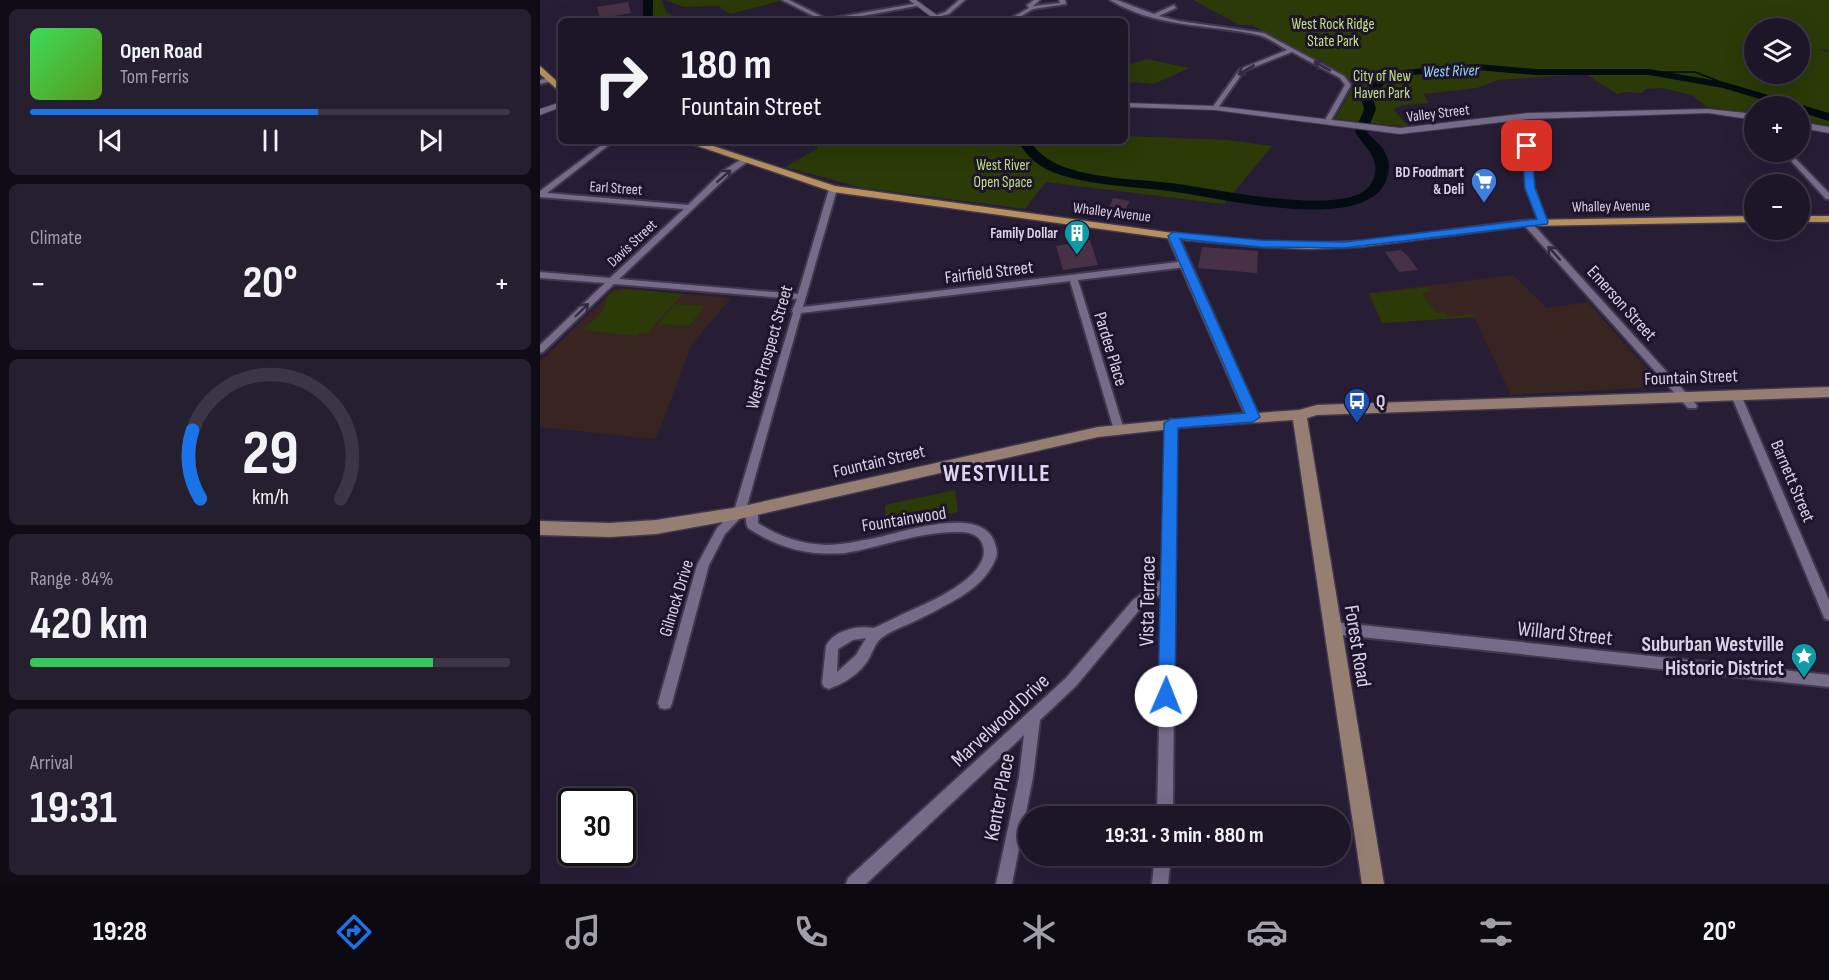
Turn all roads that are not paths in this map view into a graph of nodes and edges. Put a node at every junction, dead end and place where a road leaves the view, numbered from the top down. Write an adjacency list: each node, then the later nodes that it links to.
1 (785, 0): 10 (street)
2 (962, 0): 13 (street)
3 (1037, 0): 8 (street)
4 (1062, 0): 8 (street)
5 (1113, 0): 9 (street)
6 (916, 2): 11 (street); 12 (street)
7 (1174, 7): 9 (street)
8 (1032, 8): 14 (street)
9 (1154, 16): 15 (street)
10 (821, 18)
11 (841, 18)
12 (938, 18)
13 (941, 18)
14 (1014, 18)
15 (1292, 50): 20 (street, one-way to 20); 24 (street, one-way to 15)
16 (540, 69): 17 (main road)
17 (545, 81)
18 (1128, 105): 20 (street, Valley Street)
19 (558, 106): 21 (street)
20 (1215, 108): 24 (street, Valley Street)
21 (540, 112)
22 (1744, 116): 23 (street, Valley Street)
23 (1518, 117): 24 (street, Valley Street); 38 (street)
24 (1328, 122)
25 (1810, 127): 26 (street)
26 (1829, 130)
27 (607, 144): 32 (street)
28 (697, 144): 29 (main road, Whalley Avenue)
29 (746, 160): 31 (main road, Whalley Avenue); 34 (street, Davis Street, one-way to 29)
30 (1796, 162): 33 (street)
31 (833, 189): 40 (main road, Whalley Avenue); 45 (street, West Prospect Street)
32 (540, 195): 34 (street, Earl Street)
33 (1829, 197)
34 (691, 207): 44 (street, Davis Street)
35 (1744, 219): 38 (main road, Whalley Avenue)
36 (1810, 219): 37 (main road)
37 (1829, 219)
38 (1543, 222): 39 (main road, Whalley Avenue)
39 (1527, 223): 40 (main road, Whalley Avenue); 51 (street, Emerson Street, one-way to 39)
40 (1173, 236): 41 (main road)
41 (1186, 264): 43 (street, Fairfield Street); 53 (main road)
42 (540, 275): 44 (street)
43 (1072, 278): 46 (street, Fairfield Street); 55 (street, Pardee Place)
44 (612, 282): 45 (street); 47 (street, Davis Street, one-way to 44)
45 (800, 297): 46 (street, West Prospect Street)
46 (796, 311): 56 (street, West Prospect Street)
47 (540, 350)
48 (1829, 392): 49 (main road, Fountain Street)
49 (1738, 400): 50 (main road, Fountain Street); 51 (main road, Fountain Street); 59 (street, Barnett Street)
50 (1829, 401)
51 (1688, 402): 52 (main road, Fountain Street)
52 (1299, 416): 53 (main road, Fountain Street); 60 (main road, Forest Road)
53 (1253, 417): 54 (main road, Fountain Street)
54 (1171, 423): 55 (main road, Fountain Street); 58 (street, Vista Terrace)
55 (1119, 430): 56 (main road, Fountain Street)
56 (746, 512): 57 (main road, Fountain Street); 61 (street, Fountainwood); 63 (street, Gilnock Drive)
57 (540, 528)
58 (1168, 582): 64 (street, Marvelwood Drive); 65 (street, Vista Terrace)
59 (1829, 615)
60 (1333, 628): 62 (street, Willard Street); 70 (main road, Forest Road)
61 (875, 634)
62 (1829, 681)
63 (664, 703)
64 (1034, 718): 67 (street, Marvelwood Drive); 68 (street, Kenter Place)
65 (1165, 806)
66 (1161, 866): 69 (street)
67 (854, 884)
68 (1004, 884)
69 (1160, 884)
70 (1373, 884)

